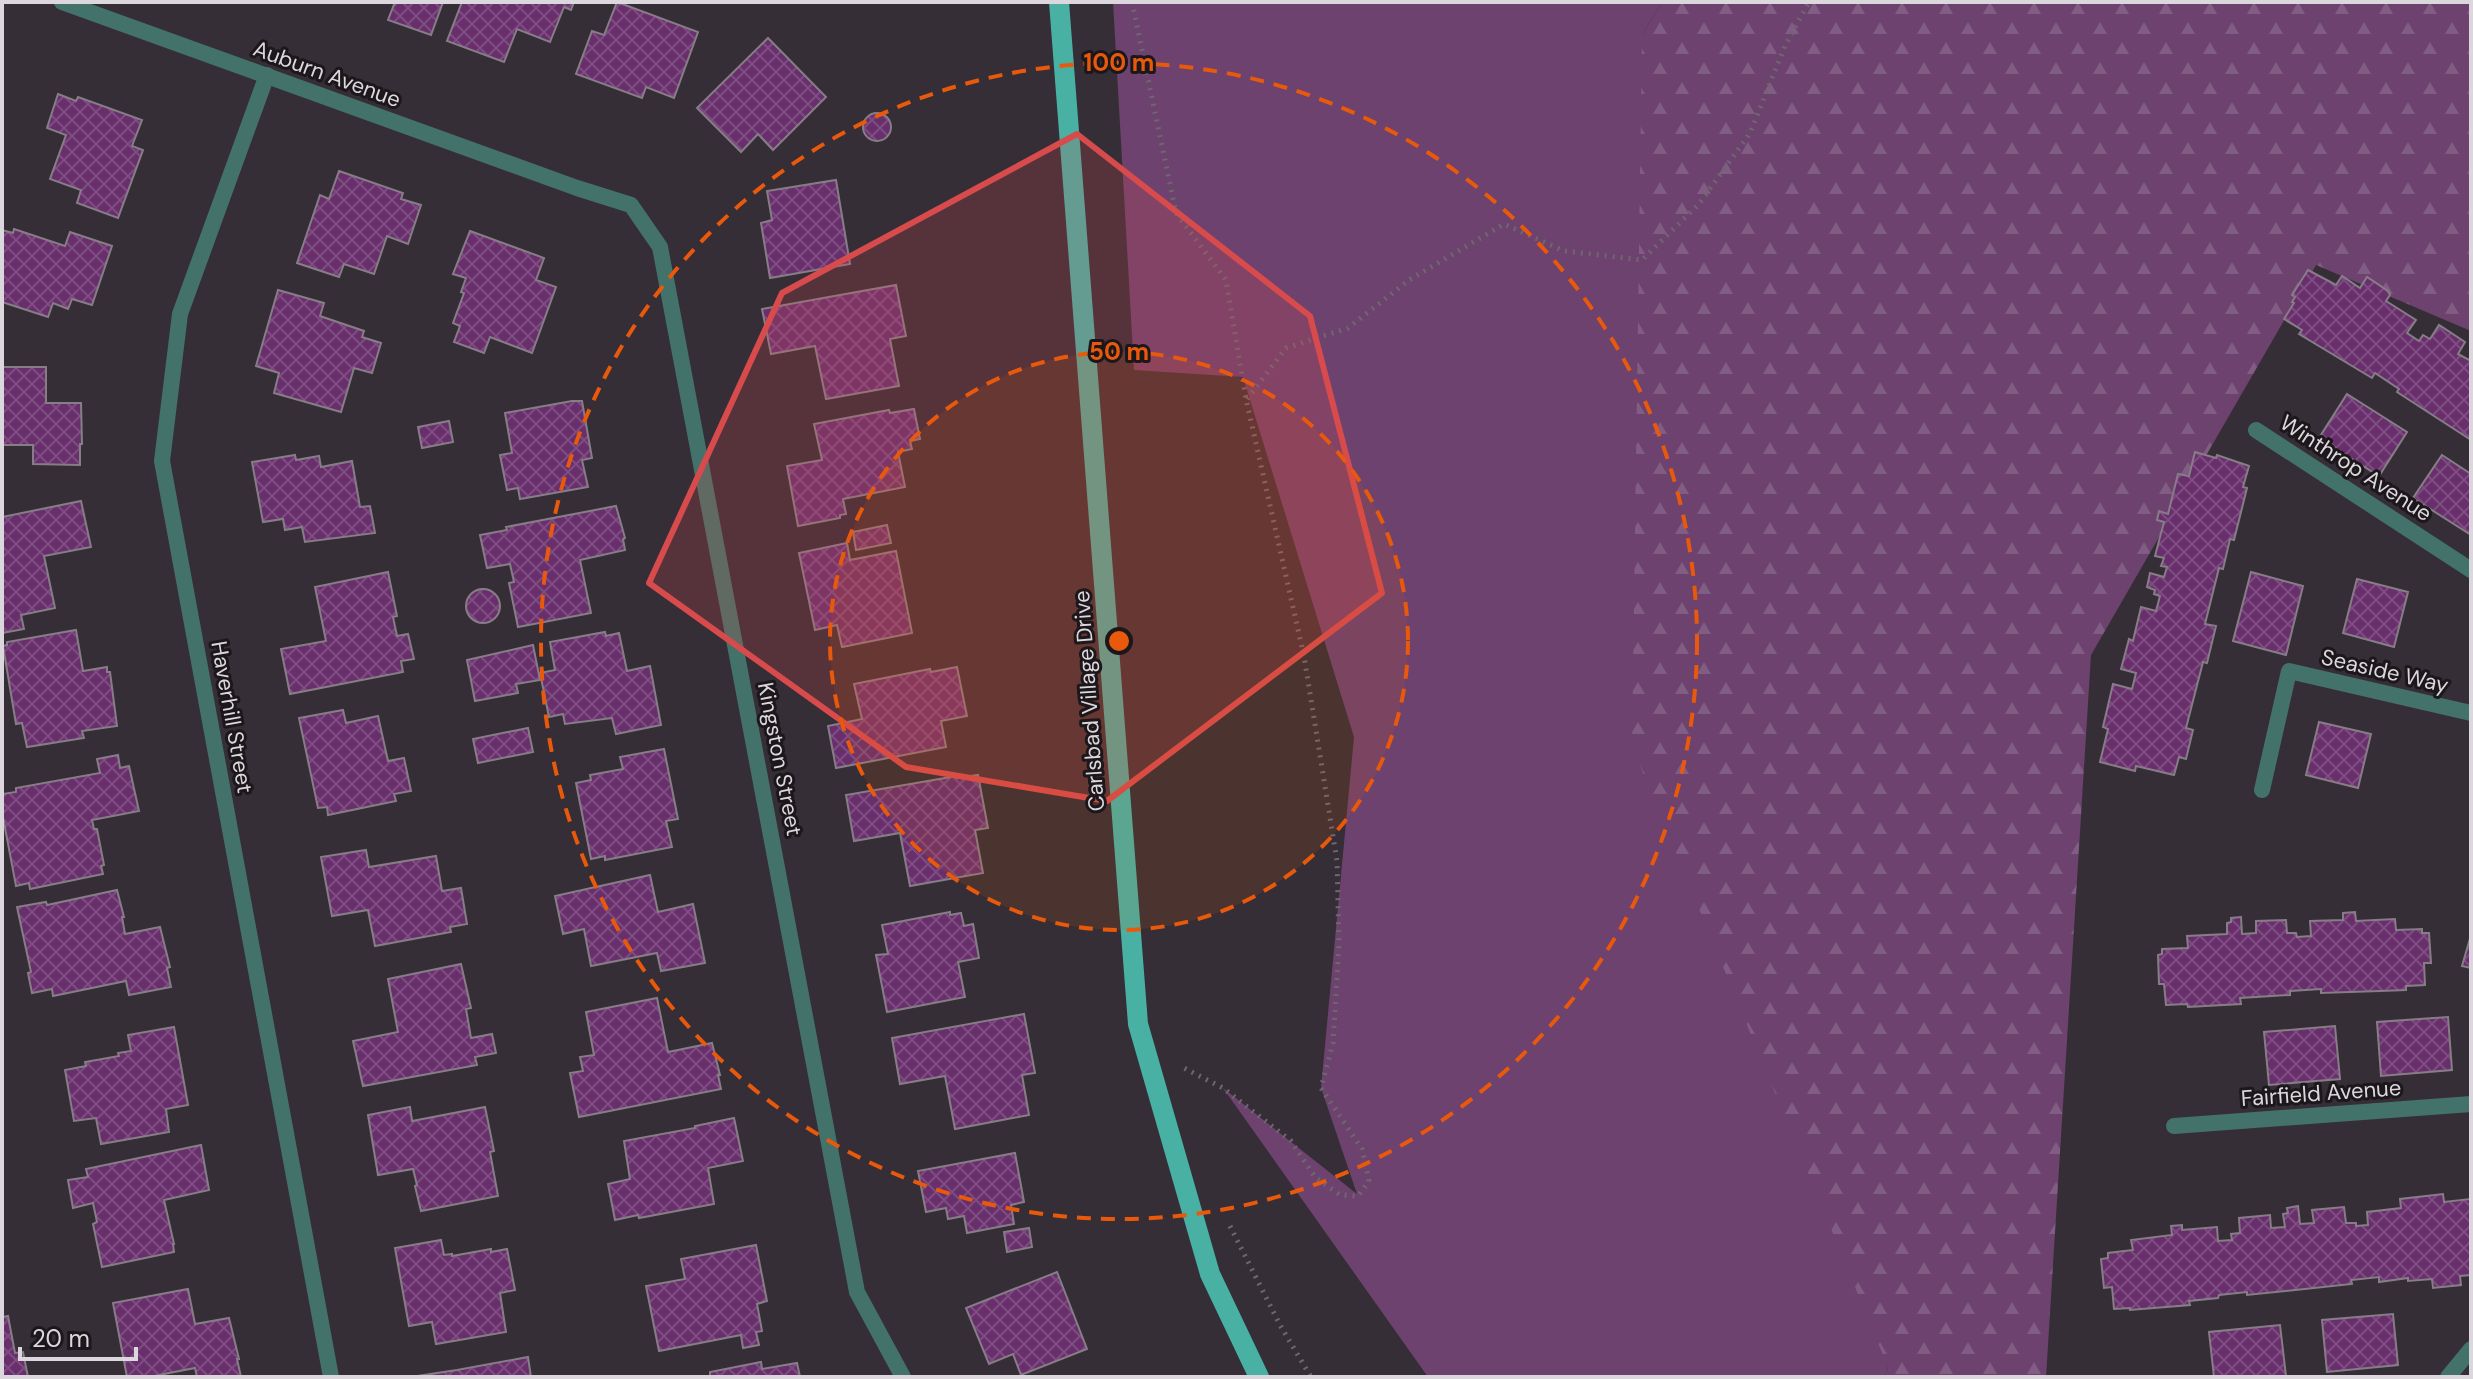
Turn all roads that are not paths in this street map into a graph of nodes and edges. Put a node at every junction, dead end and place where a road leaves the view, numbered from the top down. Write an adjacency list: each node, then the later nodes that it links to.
1 (62, 2): 3 (street, Auburn Avenue)
2 (1059, 2): 14 (main road, Carlsbad Village Drive)
3 (267, 75): 4 (street, Auburn Avenue); 12 (street, Haverhill Street)
4 (577, 188): 13 (street, Kingston Street)
5 (2256, 430): 6 (street, Winthrop Avenue)
6 (2471, 570)
7 (2471, 713): 8 (street, Seaside Way)
8 (2262, 790)
9 (2471, 1104): 10 (street, Fairfield Avenue)
10 (2174, 1126)
11 (2471, 1349): 15 (street)
12 (331, 1377)
13 (903, 1377)
14 (1259, 1377)
15 (2448, 1377)

